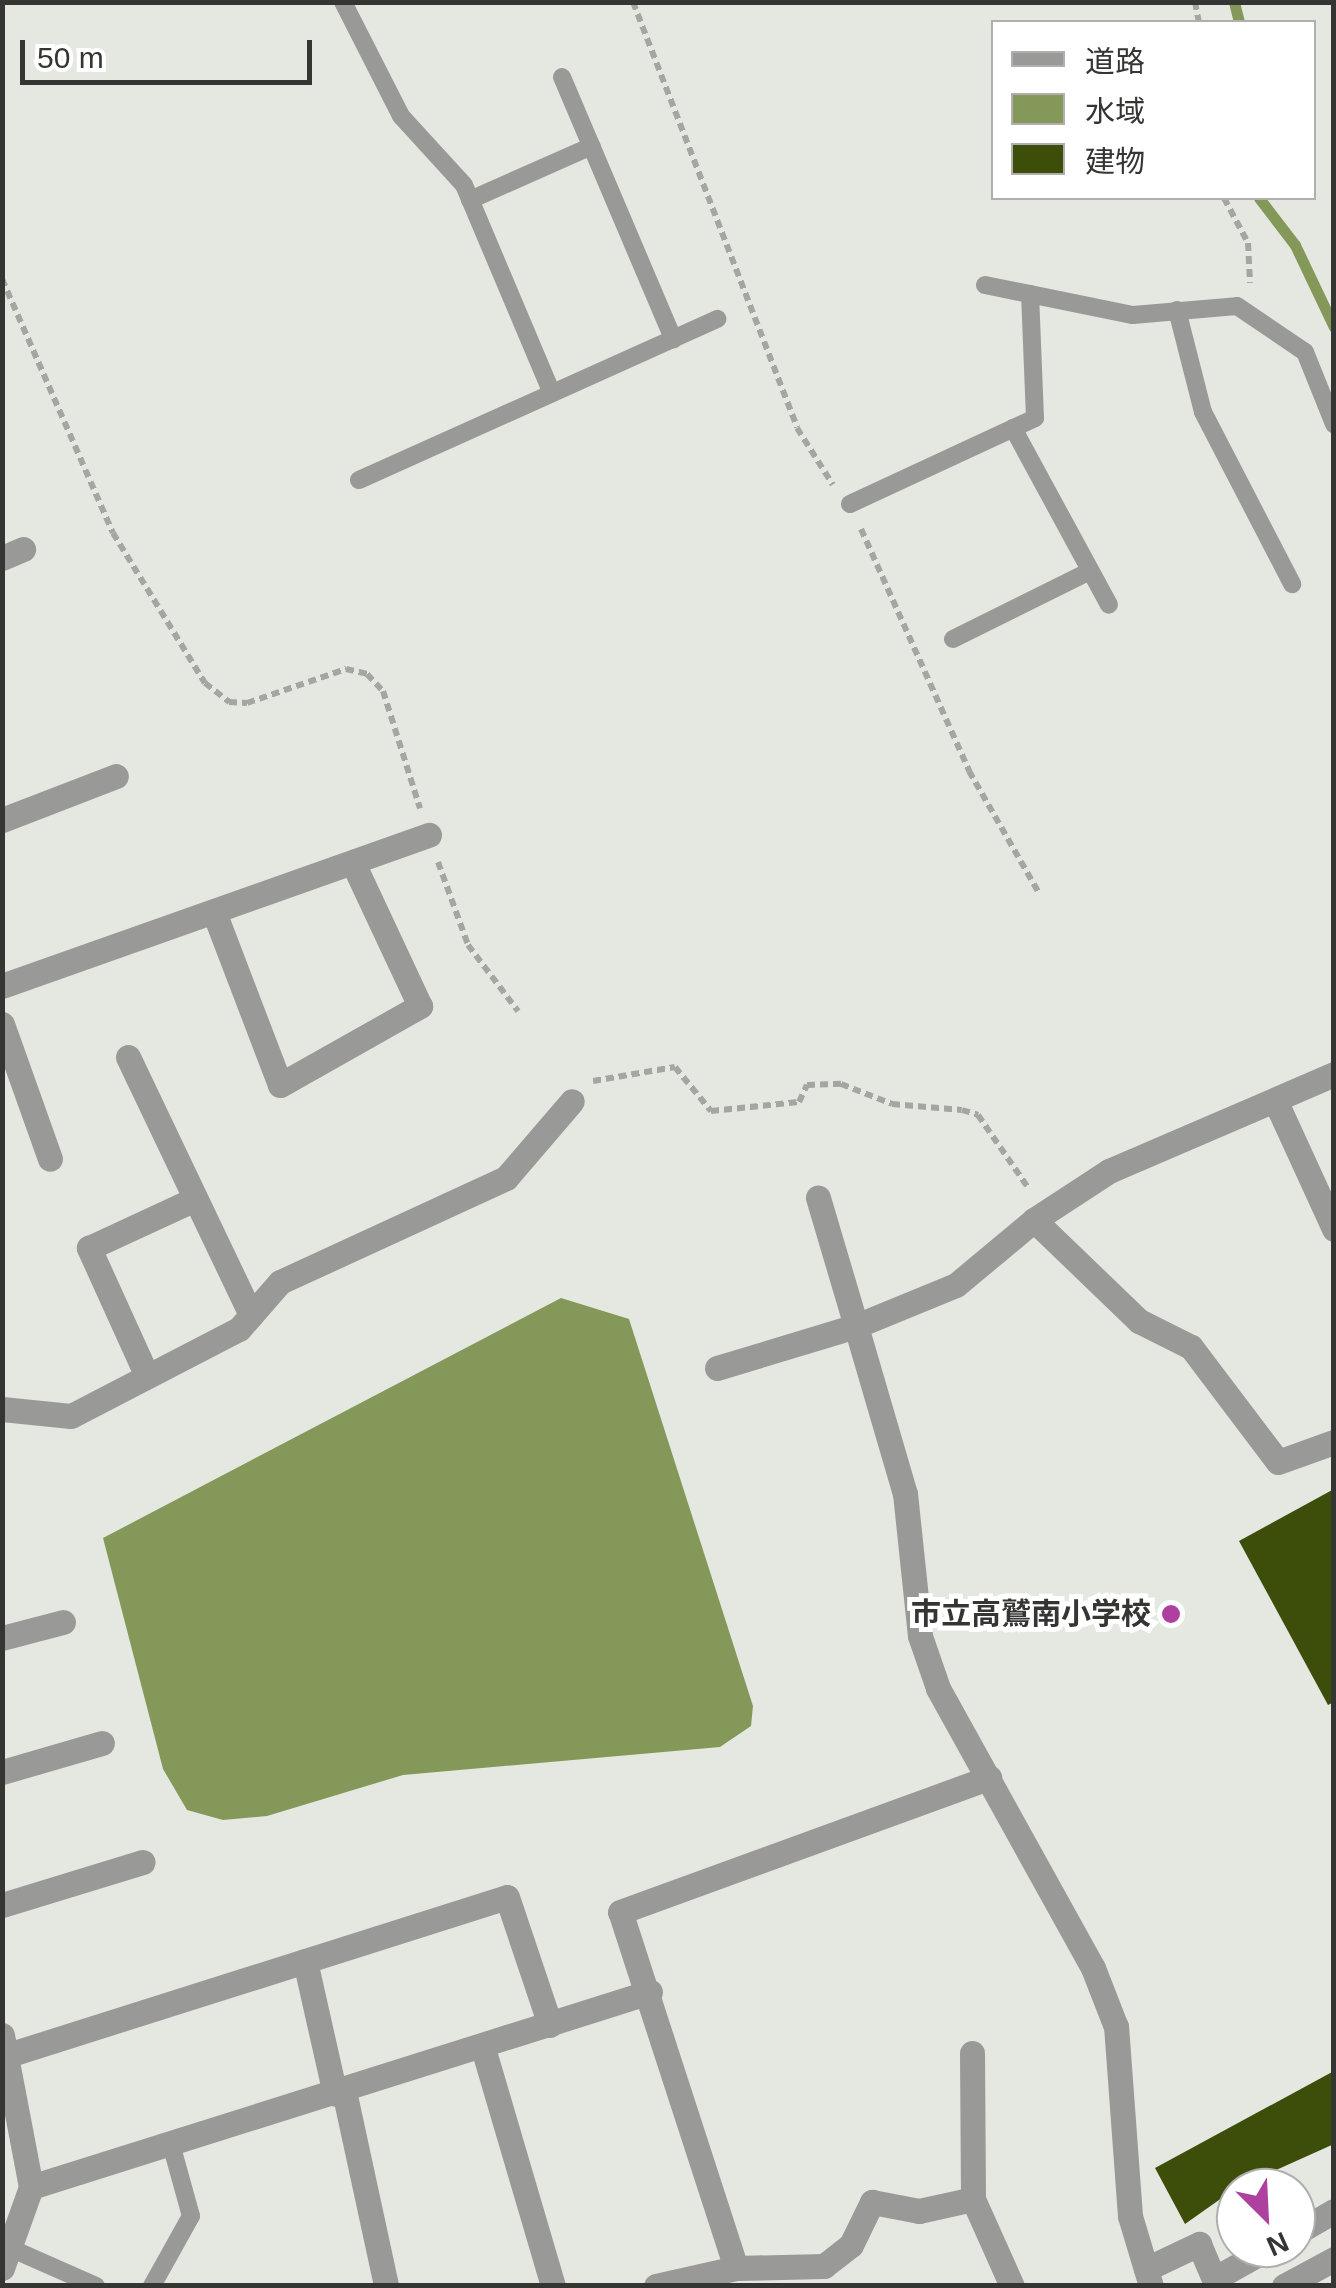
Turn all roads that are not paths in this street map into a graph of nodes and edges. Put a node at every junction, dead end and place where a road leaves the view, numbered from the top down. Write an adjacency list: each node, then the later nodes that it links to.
1 (343, 2): 4 (lane)
2 (562, 77): 3 (lane)
3 (592, 146): 4 (lane); 9 (lane)
4 (470, 200): 10 (lane)
5 (985, 285): 6 (lane)
6 (1030, 294): 7 (lane); 12 (lane)
7 (1177, 310): 11 (lane); 16 (lane)
8 (718, 319): 9 (lane)
9 (674, 339): 10 (lane)
10 (552, 393): 13 (lane)
11 (1334, 424)
12 (1013, 428): 14 (lane); 15 (lane)
13 (359, 480)
14 (850, 504)
15 (1090, 571): 17 (lane); 18 (lane)
16 (1292, 584)
17 (1110, 606)
18 (953, 639)
19 (116, 776): 20 (street)
20 (2, 820)
21 (429, 836): 22 (street)
22 (353, 864): 23 (street); 23 (street)
23 (214, 912): 24 (street)
24 (2, 986)
25 (2, 1024): 30 (street)
26 (128, 1058): 32 (street)
27 (1334, 1074): 28 (street)
28 (1275, 1100): 33 (street); 34 (street)
29 (572, 1101): 35 (street)
30 (50, 1159)
31 (818, 1198): 36 (street)
32 (195, 1199): 35 (street); 38 (street)
33 (1040, 1215): 36 (street); 40 (street)
34 (1334, 1228)
35 (251, 1315): 38 (street)
36 (856, 1326): 37 (street); 45 (street)
37 (718, 1368)
38 (147, 1376): 39 (street)
39 (2, 1409)
40 (1334, 1442)
41 (63, 1622): 42 (street)
42 (2, 1638)
43 (102, 1743): 44 (street)
44 (2, 1772)
45 (989, 1778): 49 (street); 62 (street)
46 (143, 1862): 47 (street)
47 (2, 1905)
48 (306, 1961): 50 (street); 51 (street); 54 (street)
49 (650, 1992): 50 (street); 60 (street)
50 (550, 2026): 52 (street)
51 (5, 2045): 56 (street)
52 (483, 2048): 54 (street); 66 (street)
53 (972, 2053): 57 (street)
54 (340, 2092): 55 (street); 65 (street)
55 (171, 2144): 56 (street); 64 (lane)
56 (31, 2187): 58 (street)
57 (973, 2199): 60 (street); 68 (street)
58 (6, 2258): 63 (lane)
59 (1334, 2259): 69 (street)
60 (736, 2268): 67 (street)
61 (1234, 2268): 62 (street)
62 (1148, 2277)
63 (96, 2286)
64 (152, 2286)
65 (386, 2286)
66 (553, 2286)
67 (656, 2286)
68 (1012, 2286)
69 (1284, 2286)

